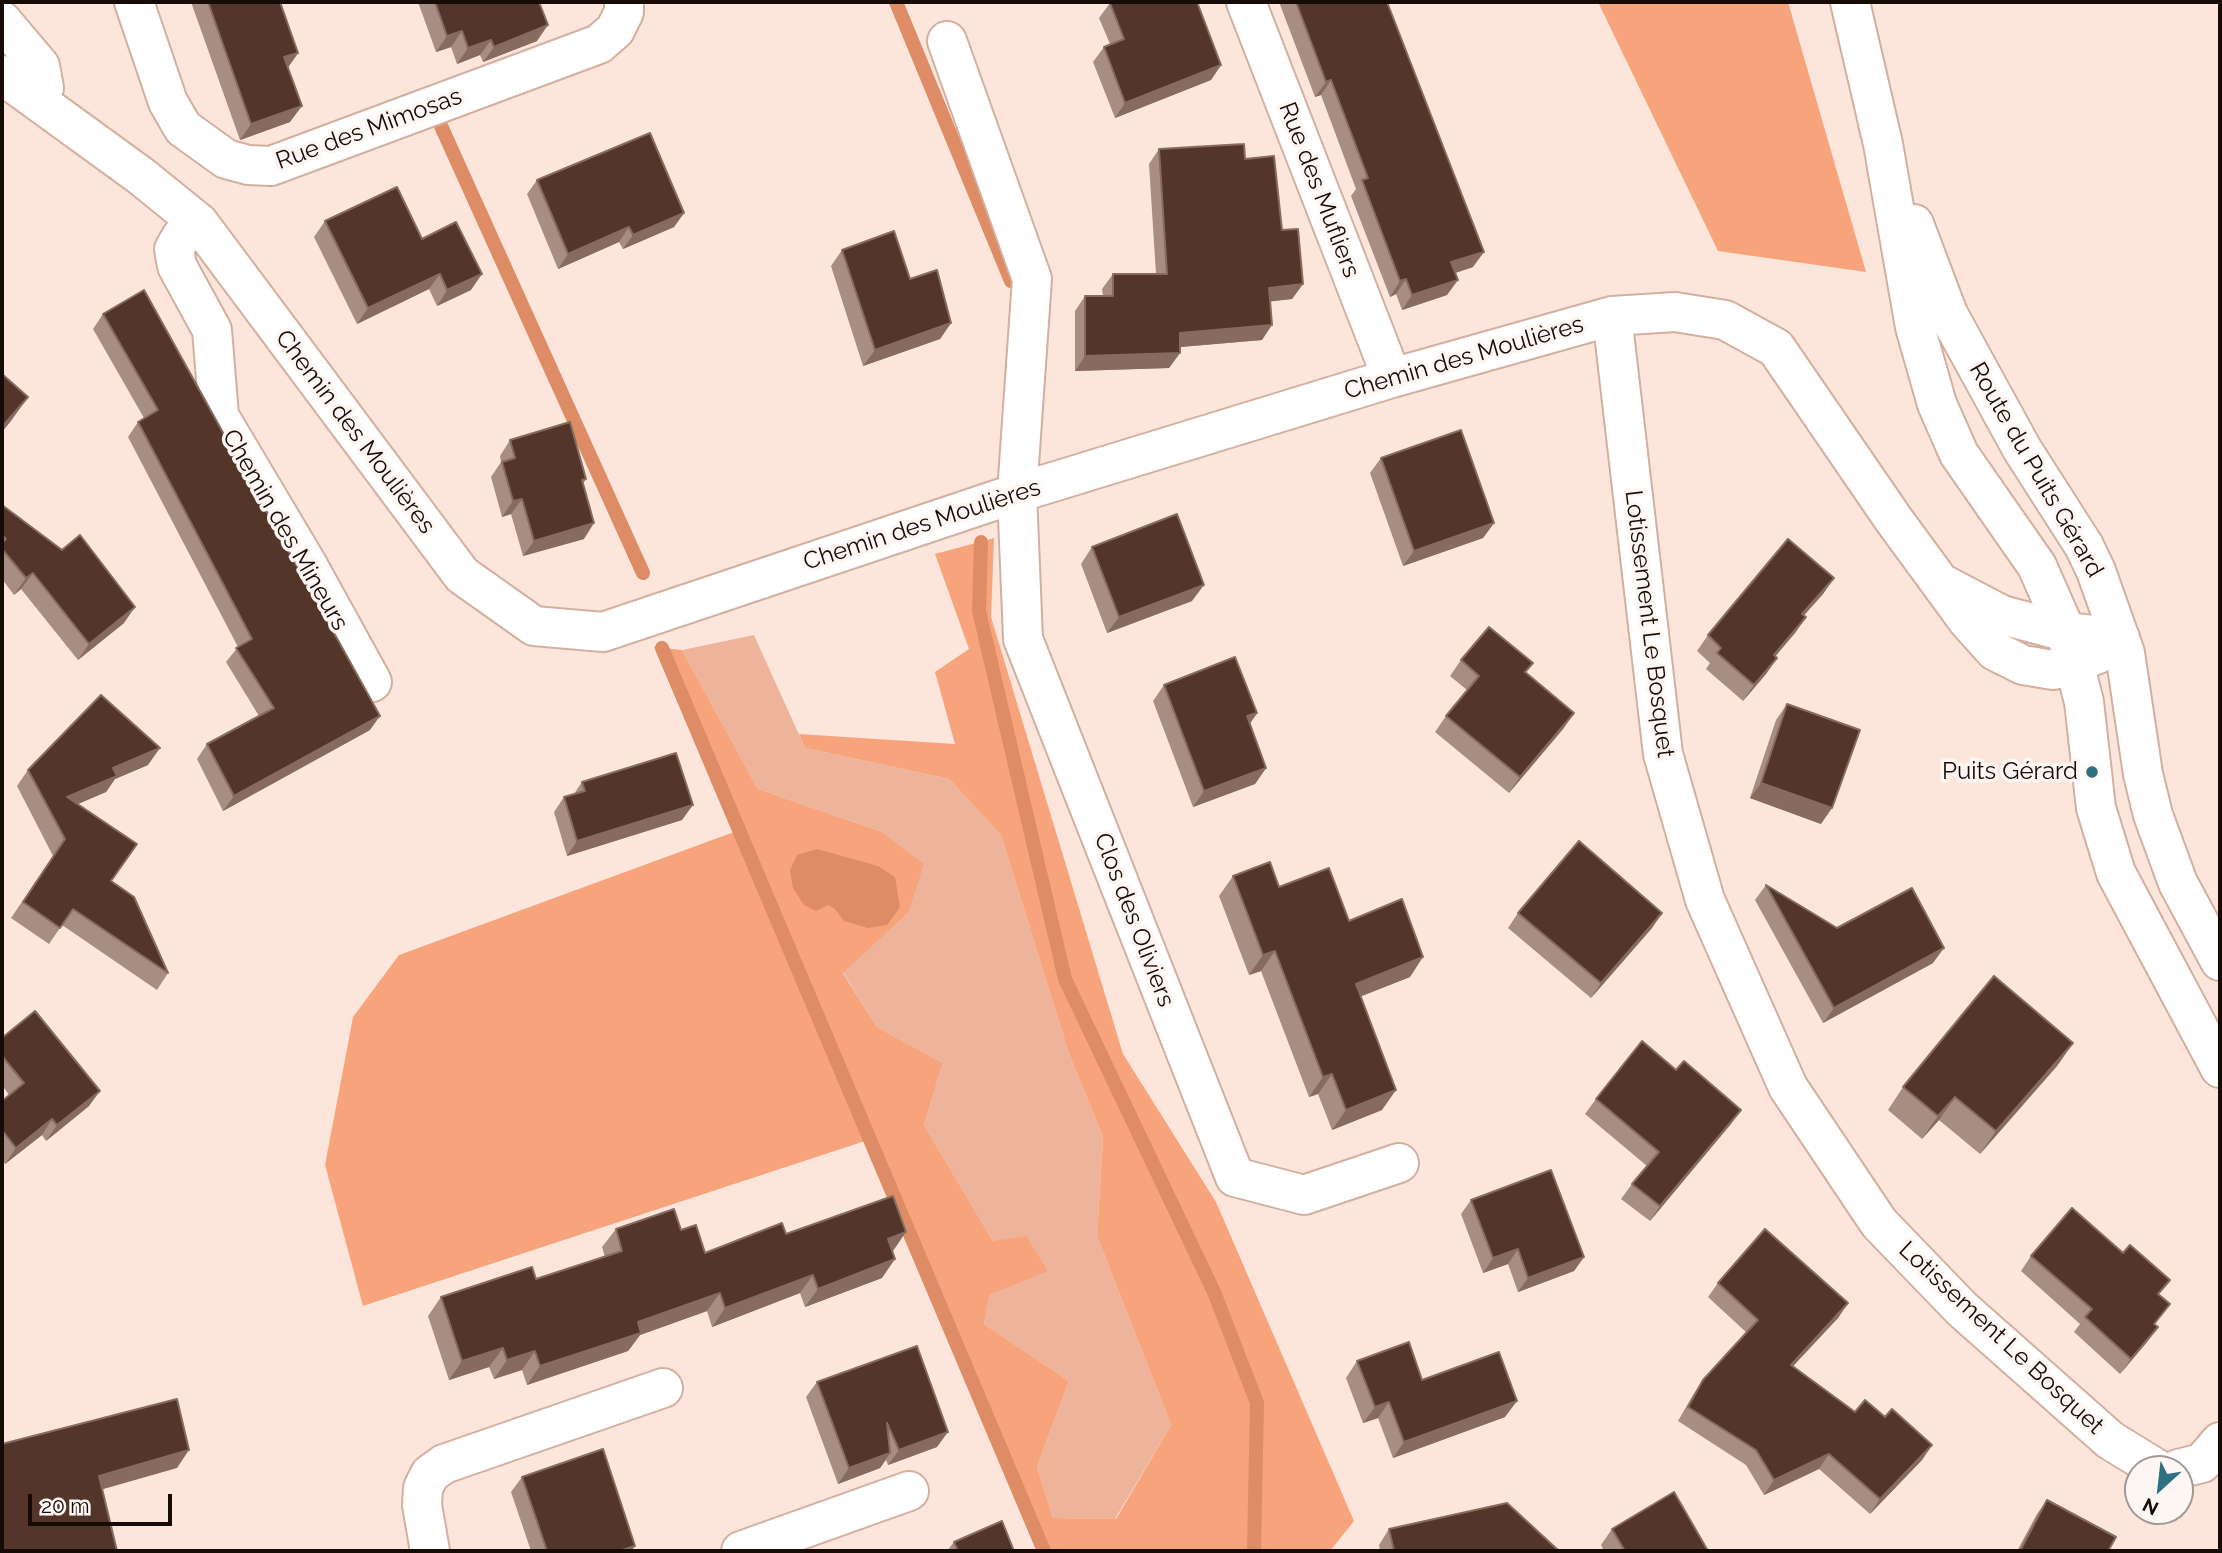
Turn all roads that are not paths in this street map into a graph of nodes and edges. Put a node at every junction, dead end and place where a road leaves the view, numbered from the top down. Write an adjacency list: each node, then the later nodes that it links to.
1 (134, 2): 2 (street, Rue des Mimosas)
2 (624, 2)
3 (1246, 2): 12 (street, Rue des Mufliers)
4 (1850, 2): 9 (street, Route du Puits Gérard)
5 (2, 21): 8 (street)
6 (947, 41): 13 (street)
7 (2, 75): 8 (street, Chemin des Moulières)
8 (39, 100): 10 (street, Chemin des Moulières)
9 (1883, 144): 14 (street, Route du Puits Gérard); 15 (street, Route du Puits Gérard)
10 (199, 223): 13 (street, Chemin des Moulières); 16 (street, Chemin des Mineurs)
11 (1612, 316): 12 (street, Chemin des Moulières); 15 (street, Chemin des Moulières); 22 (street, Lotissement Le Bosquet)
12 (1392, 378): 13 (street, Chemin des Moulières)
13 (1017, 493): 19 (street, Clos des Oliviers)
14 (2120, 638): 15 (street, Chemin des Moulières); 17 (street, Route du Puits Gérard)
15 (2070, 648): 18 (street, Route du Puits Gérard)
16 (372, 682)
17 (2220, 961)
18 (2216, 1051)
19 (1399, 1163)
20 (663, 1388): 25 (street)
21 (2220, 1442): 23 (street)
22 (2134, 1455)
23 (2194, 1465)
24 (909, 1491): 26 (street)
25 (430, 1551)
26 (741, 1551)

